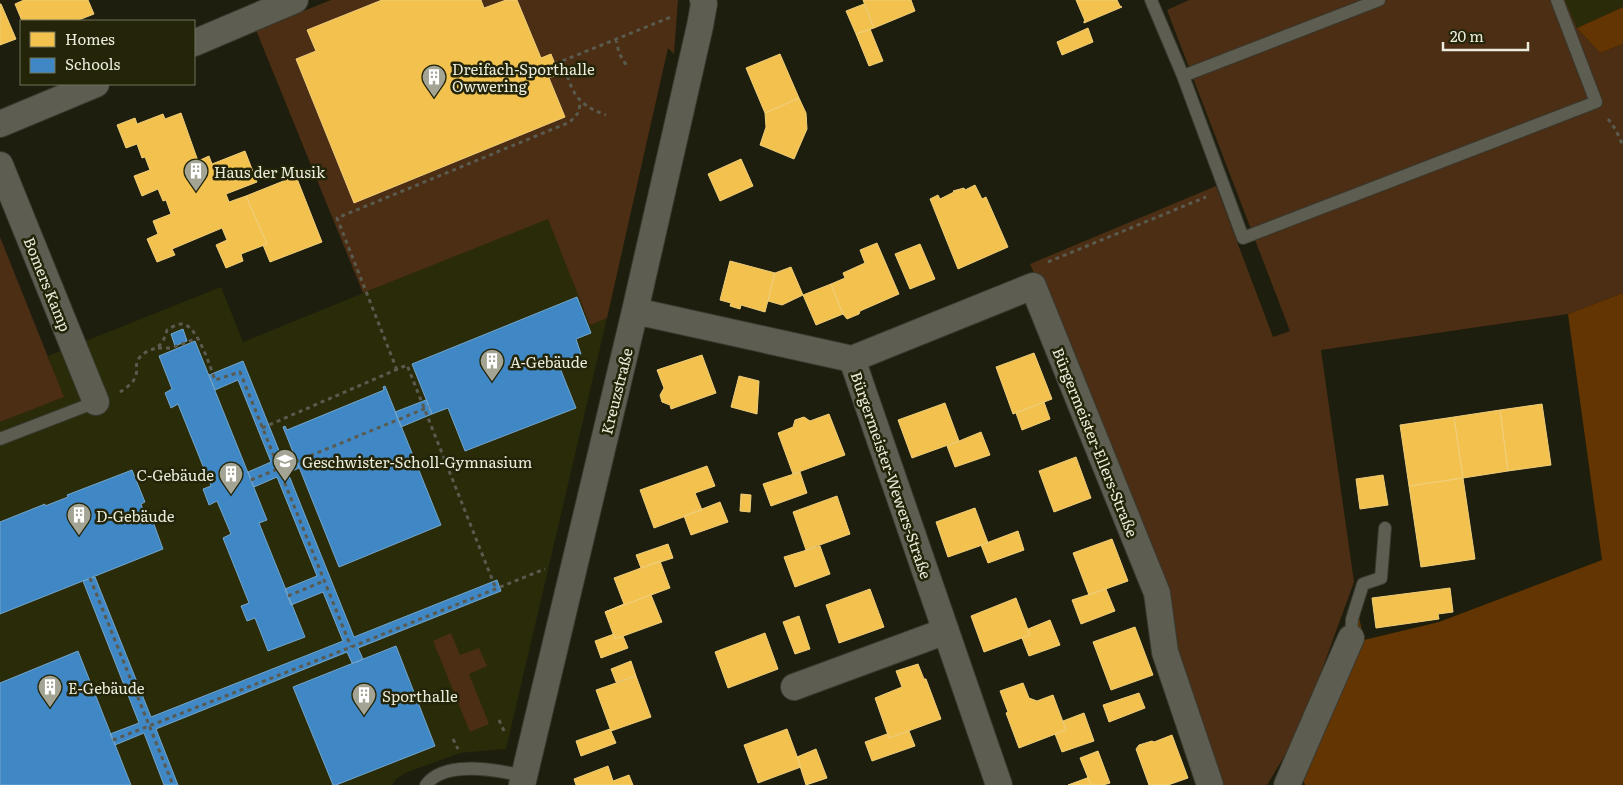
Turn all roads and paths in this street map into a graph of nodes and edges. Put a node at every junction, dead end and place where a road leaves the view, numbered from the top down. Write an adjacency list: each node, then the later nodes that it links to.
1 (295, 0): 7 (street)
2 (1151, 0): 11 (lane)
3 (1379, 0): 11 (lane)
4 (1557, 0): 14 (lane)
5 (706, 1): 6 (path); 21 (street, Kreuzstraße)
6 (616, 39): 8 (path); 10 (path)
7 (195, 43)
8 (562, 61): 9 (path); 13 (path)
9 (555, 64)
10 (628, 68)
11 (1183, 76): 19 (lane)
12 (94, 85): 16 (street)
13 (580, 102): 15 (path); 25 (path)
14 (1596, 102): 17 (path); 19 (lane)
15 (606, 114)
16 (0, 124)
17 (1623, 146)
18 (0, 165): 26 (street, Bomers Kamp)
19 (1225, 189): 20 (path)
20 (1033, 286): 24 (street); 48 (street, Bürgermeister-Ellers-Straße)
21 (635, 311): 24 (street, Bürgermeister-Wewers-Straße); 33 (street, Kreuzstraße)
22 (198, 338): 23 (path); 23 (path); 28 (path)
23 (157, 348): 26 (path)
24 (852, 359): 38 (street, Bürgermeister-Wewers-Straße)
25 (396, 370): 27 (path); 28 (path)
26 (96, 402): 29 (lane)
27 (427, 408): 30 (path); 36 (path)
28 (262, 428): 30 (path)
29 (0, 439)
30 (279, 468): 31 (path); 35 (path)
31 (251, 480)
32 (1384, 528): 39 (lane)
33 (576, 557): 36 (path); 44 (street, Kreuzstraße)
34 (90, 578): 42 (path)
35 (324, 581): 37 (path); 40 (path)
36 (496, 589): 40 (path)
37 (288, 596)
38 (946, 631): 41 (street); 47 (street, Bürgermeister-Wewers-Straße)
39 (1351, 638): 49 (street)
40 (352, 647): 42 (path)
41 (794, 687)
42 (149, 726): 43 (path); 45 (path)
43 (113, 740)
44 (523, 780): 46 (lane)
45 (173, 785)
46 (426, 785)
47 (999, 785)
48 (1210, 785)
49 (1287, 785)

